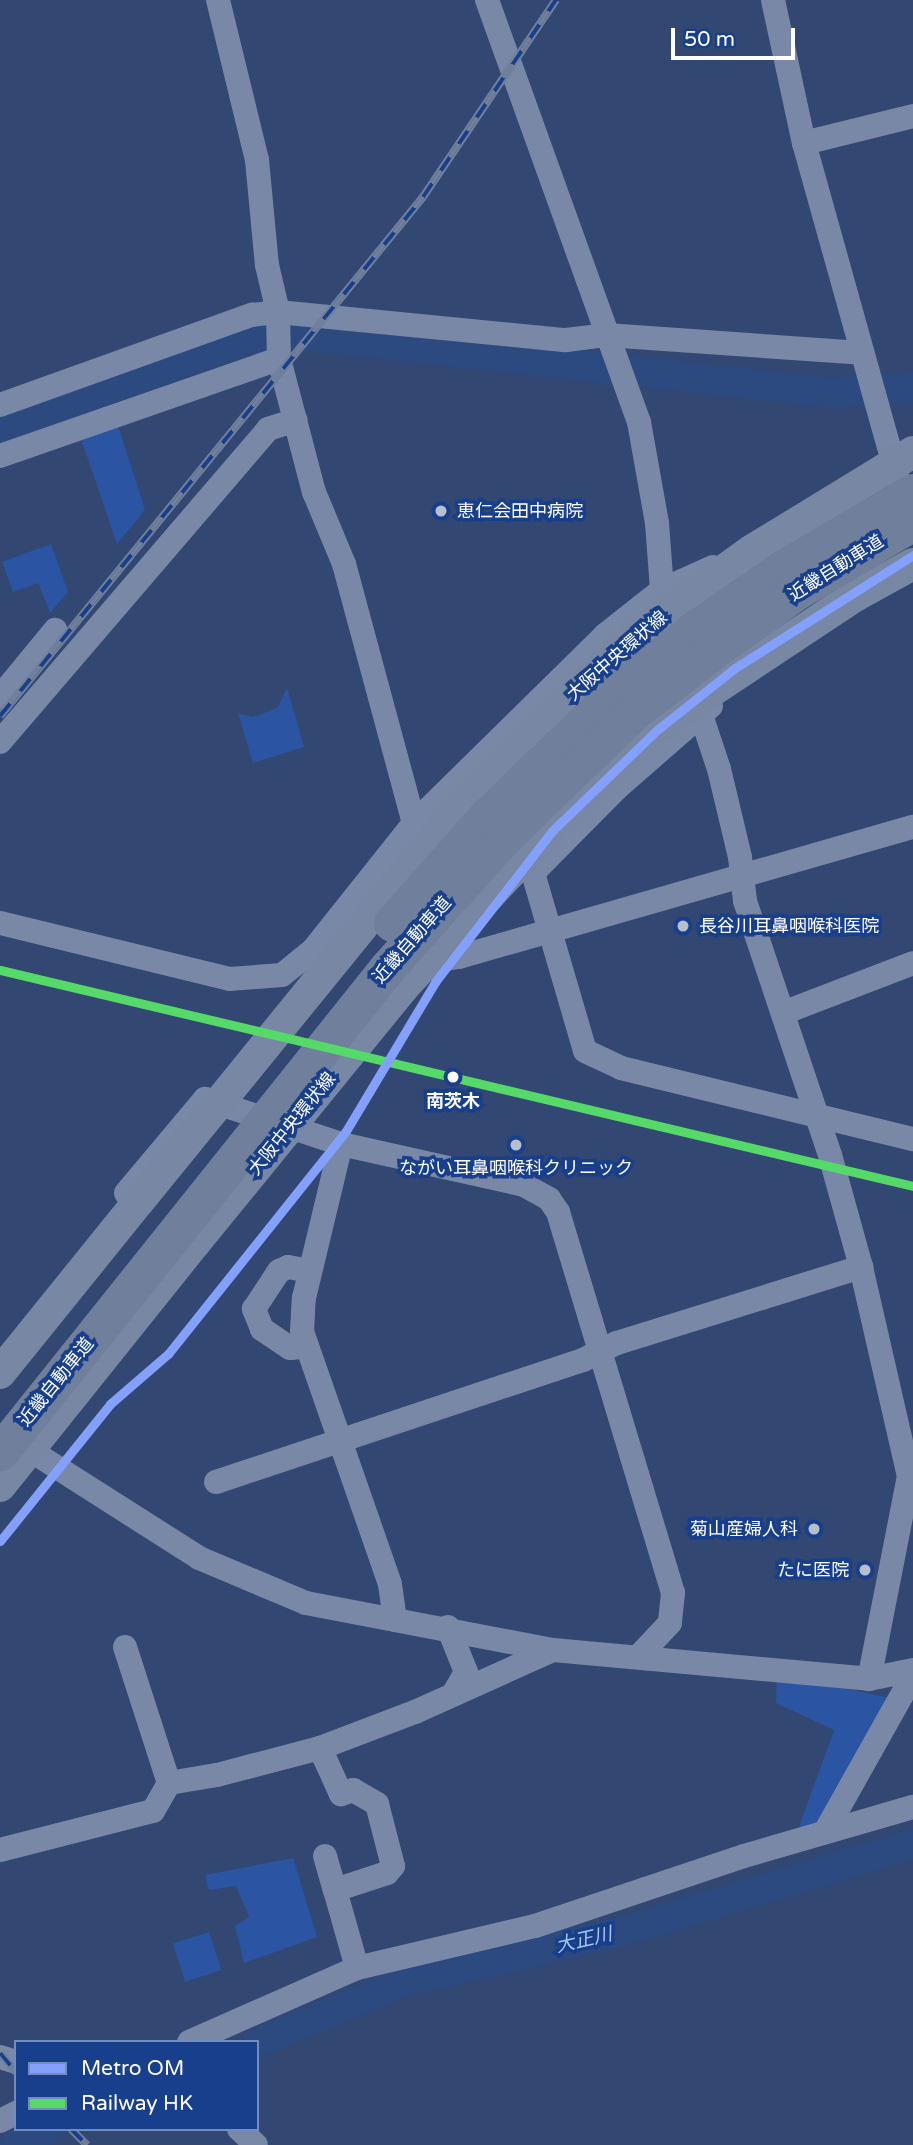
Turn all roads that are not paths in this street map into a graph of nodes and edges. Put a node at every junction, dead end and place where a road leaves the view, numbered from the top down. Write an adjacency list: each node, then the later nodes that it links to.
1 (218, 0): 6 (street)
2 (487, 0): 7 (street)
3 (773, 0): 5 (street)
4 (913, 116): 5 (street)
5 (804, 143): 9 (street)
6 (278, 316): 7 (street); 8 (street); 10 (street)
7 (609, 342): 9 (street); 18 (street)
8 (279, 354): 11 (street); 12 (street)
9 (864, 363): 13 (street)
10 (0, 405)
11 (296, 420): 23 (street); 24 (street)
12 (0, 456)
13 (906, 469): 15 (street); 16 (main road, 大阪中央環状線); 42 (highway, 近畿自動車道, bridge)
14 (913, 522): 44 (highway, 近畿自動車道, bridge)
15 (913, 531)
16 (751, 551): 18 (street); 41 (main road, 大阪中央環状線, bridge)
17 (913, 564): 20 (main road, 大阪中央環状線)
18 (662, 590): 24 (street)
19 (55, 631): 21 (street)
20 (789, 639): 22 (street); 47 (main road, 大阪中央環状線, bridge)
21 (0, 697)
22 (701, 715): 26 (street); 29 (street)
23 (0, 742)
24 (414, 823): 27 (street)
25 (913, 827): 26 (street)
26 (742, 876): 29 (street); 31 (street)
27 (353, 896): 28 (street); 29 (street)
28 (0, 923)
29 (548, 932): 32 (street)
30 (913, 963): 31 (street)
31 (783, 1013): 32 (street)
32 (814, 1115): 34 (street); 36 (street)
33 (298, 1127): 35 (street); 40 (street); 45 (street)
34 (913, 1139)
35 (341, 1144): 37 (street); 39 (street)
36 (861, 1267): 39 (street); 54 (street)
37 (310, 1271): 38 (street); 38 (street)
38 (305, 1347): 43 (street)
39 (599, 1352): 43 (street); 52 (street)
40 (0, 1353)
41 (0, 1373)
42 (0, 1413)
43 (340, 1443): 46 (street); 48 (street)
44 (0, 1452)
45 (36, 1454): 47 (street); 48 (street)
46 (216, 1482)
47 (0, 1488)
48 (395, 1620): 49 (street)
49 (448, 1627): 51 (street); 55 (street)
50 (125, 1647): 57 (street)
51 (553, 1650): 52 (street); 55 (street)
52 (640, 1655): 54 (street)
53 (913, 1673): 54 (street); 59 (street)
54 (869, 1679)
55 (456, 1691): 56 (street)
56 (320, 1748): 57 (street); 62 (street)
57 (169, 1783): 60 (street)
58 (913, 1807): 59 (street)
59 (825, 1832): 63 (street)
60 (0, 1850)
61 (326, 1856): 62 (street)
62 (335, 1890): 63 (street)
63 (357, 1968): 64 (street)
64 (194, 2040)
65 (241, 2131): 66 (street)
66 (256, 2145)

